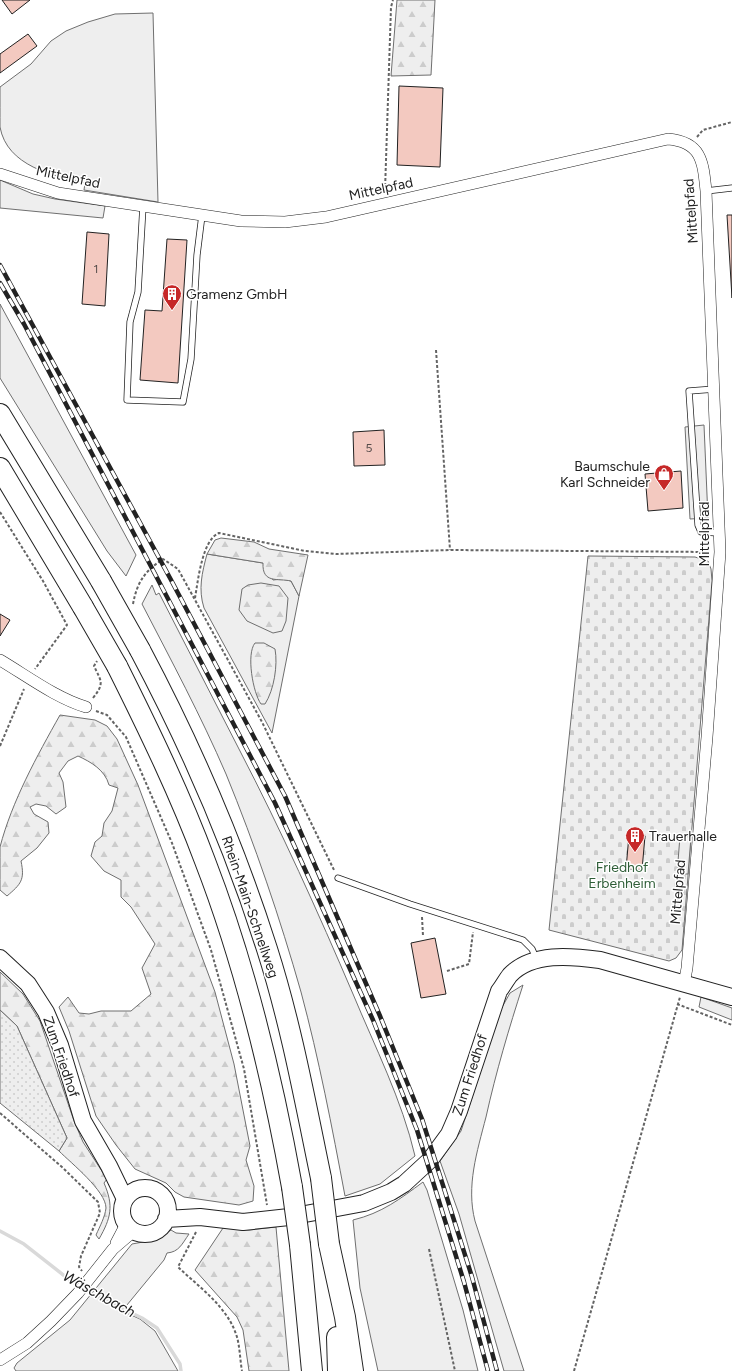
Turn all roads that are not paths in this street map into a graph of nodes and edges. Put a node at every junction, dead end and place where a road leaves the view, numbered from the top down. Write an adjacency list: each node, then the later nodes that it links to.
1 (0, 174): 4 (street, Mittelpfad)
2 (732, 188): 3 (lane)
3 (706, 191): 5 (street, Mittelpfad); 6 (street, Mittelpfad)
4 (143, 206): 5 (street, Mittelpfad); 5 (lane)
5 (202, 215)
6 (715, 389): 9 (street, Mittelpfad); 9 (lane)
7 (0, 414): 20 (highway, Rhein-Main-Schnellweg, bridge)
8 (0, 468): 22 (highway, Rhein-Main-Schnellweg, bridge)
9 (720, 533): 15 (street, Mittelpfad)
10 (0, 660): 11 (street)
11 (86, 707)
12 (338, 878): 14 (lane)
13 (0, 958): 17 (street, Zum Friedhof)
14 (537, 960): 15 (street, Zum Friedhof); 18 (street, Zum Friedhof)
15 (684, 984): 16 (street, Zum Friedhof)
16 (732, 997)
17 (131, 1194): 18 (street); 19 (street)
18 (166, 1213): 19 (street)
19 (130, 1227): 21 (street)
20 (329, 1244): 23 (highway); 24 (highway)
21 (0, 1360)
22 (312, 1371)
23 (338, 1371)
24 (353, 1371)

